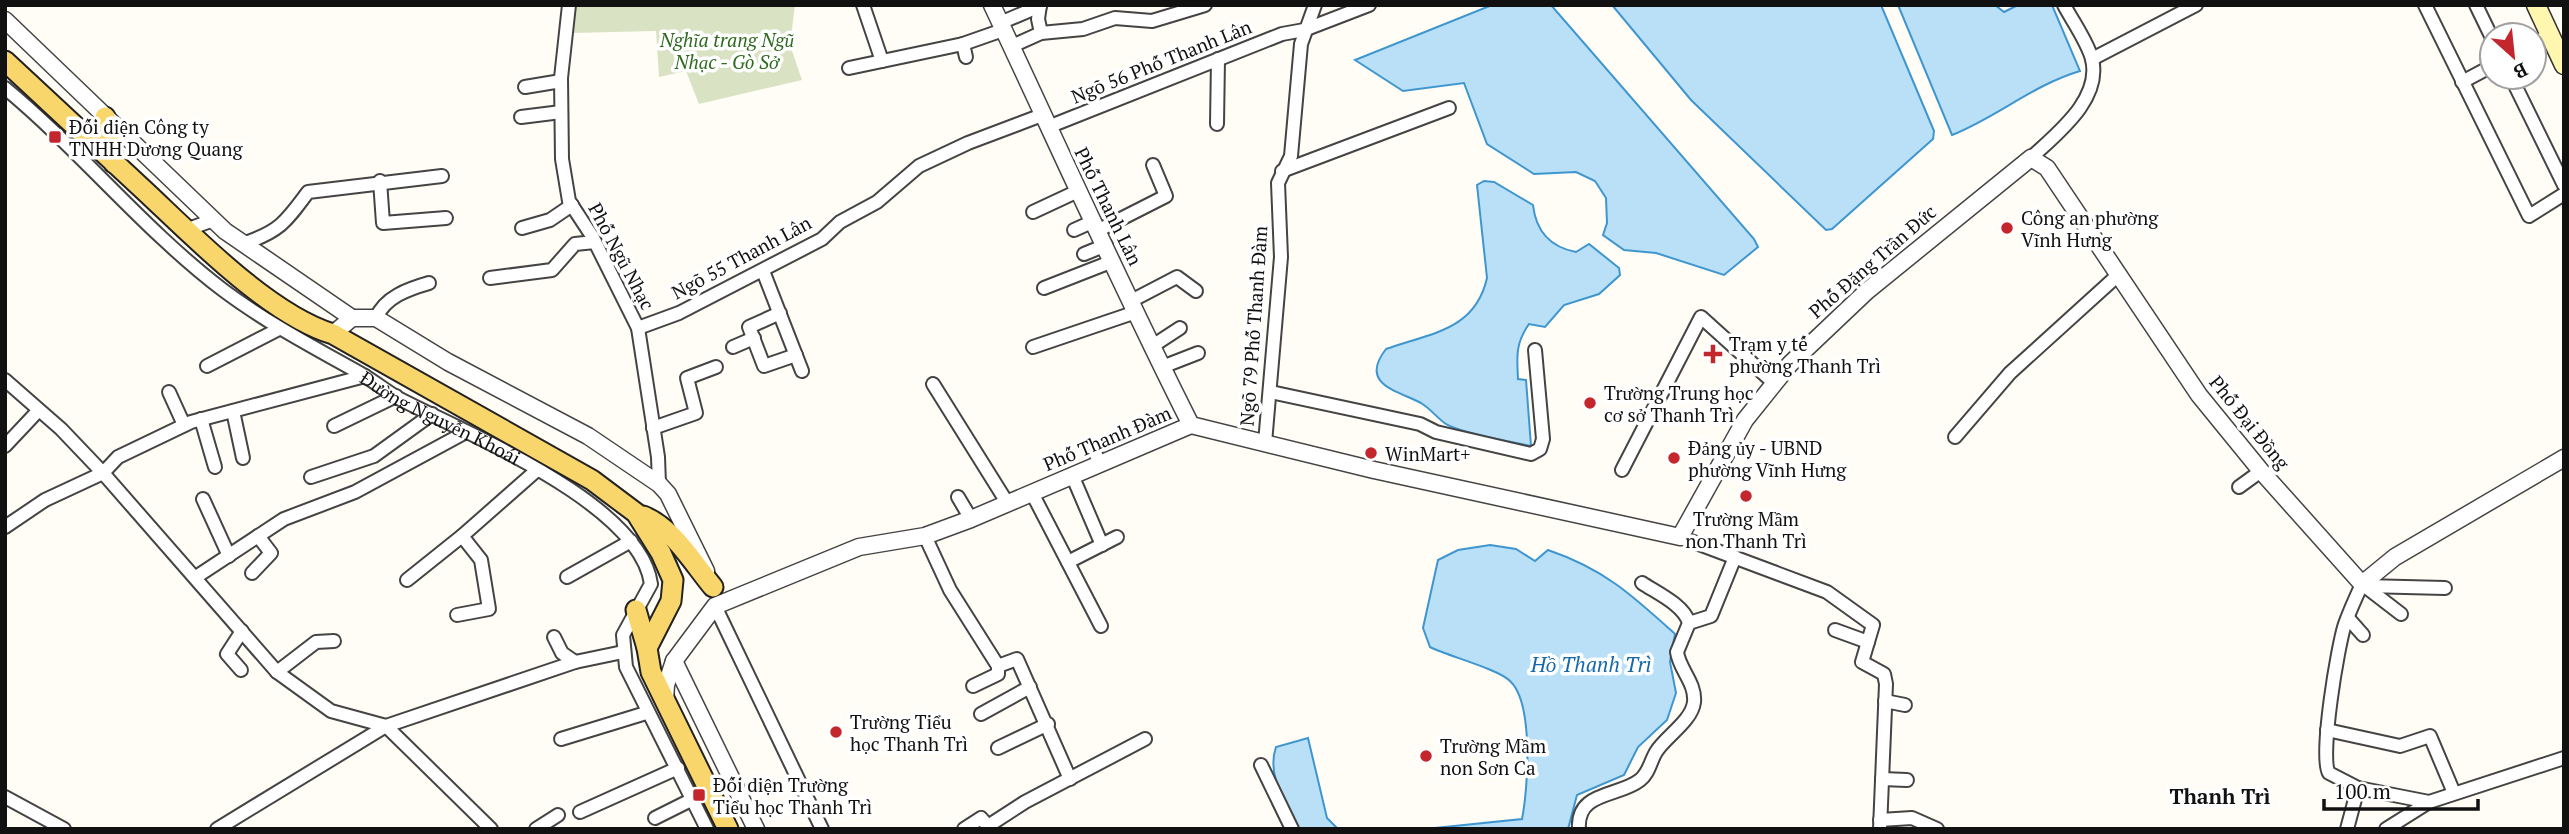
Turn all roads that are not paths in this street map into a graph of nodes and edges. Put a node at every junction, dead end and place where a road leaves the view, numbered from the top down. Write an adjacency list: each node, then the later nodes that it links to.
1 (569, 5): 26 (street, Phố Ngũ Nhạc)
2 (863, 5): 22 (street)
3 (992, 5): 14 (street, Phố Thanh Lân)
4 (1205, 5): 16 (street)
5 (1315, 5): 15 (street, Ngõ 79 Phố Thanh Đàm)
6 (1369, 5): 15 (street, Ngõ 56 Phố Thanh Lân)
7 (2064, 5): 20 (street)
8 (2196, 5): 20 (street)
9 (2425, 5): 27 (street)
10 (2476, 5): 13 (street)
11 (1040, 6): 14 (street); 16 (street)
12 (5, 20): 33 (street)
13 (2484, 21)
14 (1002, 26): 17 (street, Phố Thanh Lân); 22 (street)
15 (1304, 30): 19 (street, Ngõ 56 Phố Thanh Lân); 40 (street, Ngõ 79 Phố Thanh Đàm)
16 (1041, 33): 17 (street)
17 (1012, 46): 35 (street, Phố Thanh Lân)
18 (2548, 46): 23 (main road)
19 (1218, 59): 35 (street, Ngõ 56 Phố Thanh Lân); 36 (street)
20 (2092, 59): 37 (street)
21 (5, 61): 38 (main road, Đường Nguyễn Khoái)
22 (882, 61): 24 (street)
23 (2564, 65)
24 (849, 68)
25 (2478, 73): 27 (street)
26 (561, 81): 28 (street); 32 (street, Phố Ngũ Nhạc)
27 (2462, 82): 45 (street)
28 (525, 87)
29 (5, 88): 70 (street, Đường Nguyễn Khoái)
30 (2518, 91): 43 (street)
31 (1449, 108): 40 (street)
32 (561, 112): 34 (street); 46 (street, Phố Ngũ Nhạc)
33 (105, 117): 38 (main road); 49 (street)
34 (521, 117)
35 (1045, 121): 44 (street, Phố Thanh Lân); 58 (street, Ngõ 55 Thanh Lân)
36 (1217, 124)
37 (2031, 158): 59 (street); 85 (street, Phố Đặng Trần Đức)
38 (114, 163): 51 (main road, Đường Nguyễn Khoái)
39 (1153, 165): 53 (street)
40 (1282, 171): 88 (street, Ngõ 79 Phố Thanh Đàm)
41 (442, 176): 42 (street)
42 (380, 181): 48 (street); 55 (street)
43 (2564, 185)
44 (1078, 191): 47 (street); 53 (street, Phố Thanh Lân)
45 (2564, 194)
46 (572, 205): 50 (street); 54 (street, Phố Ngũ Nhạc)
47 (1033, 212)
48 (446, 218)
49 (213, 220): 51 (street); 55 (street)
50 (522, 228)
51 (186, 230): 71 (main road, Đường Nguyễn Khoái)
52 (1074, 230): 53 (street)
53 (1100, 232): 56 (street); 57 (street, Phố Thanh Lân)
54 (595, 242): 60 (street); 68 (street, Phố Ngũ Nhạc)
55 (242, 244): 66 (street)
56 (1084, 254)
57 (1113, 261): 62 (street); 64 (street, Phố Thanh Lân)
58 (763, 271): 65 (street); 68 (street, Ngõ 55 Thanh Lân)
59 (2117, 276): 99 (street); 109 (street, Phố Đại Đồng)
60 (490, 278)
61 (429, 283): 67 (street)
62 (1044, 288)
63 (1196, 291): 64 (street)
64 (1133, 307): 74 (street); 75 (street, Phố Thanh Lân)
65 (780, 313): 72 (street); 78 (street)
66 (352, 318): 67 (street); 71 (street)
67 (376, 318): 113 (street)
68 (638, 328): 97 (street, Phố Ngũ Nhạc)
69 (1180, 328): 75 (street)
70 (279, 329): 79 (street); 83 (street, Đường Nguyễn Khoái)
71 (333, 334): 119 (main road, Đường Nguyễn Khoái)
72 (754, 338): 73 (street); 78 (street)
73 (733, 347)
74 (1033, 347)
75 (1151, 347): 81 (street, Phố Thanh Lân)
76 (1535, 350): 88 (street)
77 (1198, 353): 81 (street)
78 (796, 355): 82 (street)
79 (208, 366)
80 (716, 367): 97 (street)
81 (1162, 367): 95 (street, Phố Thanh Lân)
82 (802, 371)
83 (365, 376): 89 (street, Đường Nguyễn Khoái); 91 (street)
84 (5, 380): 90 (street)
85 (1774, 383): 108 (street); 126 (street, Phố Đặng Trần Đức)
86 (933, 384): 118 (street)
87 (169, 392): 94 (street)
88 (1270, 392): 100 (street, Ngõ 79 Phố Thanh Đàm)
89 (396, 396): 92 (street, Đường Nguyễn Khoái); 96 (street)
90 (38, 411): 101 (street); 110 (street)
91 (233, 411): 93 (street); 103 (street)
92 (432, 414): 98 (street, Đường Nguyễn Khoái); 112 (street)
93 (201, 419): 94 (street); 106 (street)
94 (184, 425): 110 (street)
95 (1191, 425): 100 (street, Phố Thanh Đàm); 105 (street, Phố Thanh Đàm)
96 (334, 426)
97 (653, 428): 113 (street, Phố Ngũ Nhạc)
98 (466, 432): 107 (street, Đường Nguyễn Khoái); 122 (street)
99 (1955, 437)
100 (1265, 443): 126 (street, Phố Thanh Đàm)
101 (5, 446)
102 (1093, 446): 105 (street)
103 (243, 458)
104 (2564, 458): 137 (street)
105 (1098, 463): 111 (street, Phố Thanh Đàm)
106 (215, 467)
107 (537, 470): 123 (street); 127 (street, Đường Nguyễn Khoái)
108 (1622, 470)
109 (2261, 471): 114 (street); 137 (street, Phố Đại Đồng)
110 (103, 473): 121 (street); 133 (street)
111 (1072, 475): 115 (street, Phố Thanh Đàm); 128 (street)
112 (312, 477)
113 (659, 484): 139 (street)
114 (2239, 486)
115 (1032, 493): 118 (street, Phố Thanh Đàm); 131 (street)
116 (958, 497): 120 (street)
117 (203, 499): 129 (street)
118 (1008, 504): 120 (street, Phố Thanh Đàm)
119 (636, 513): 139 (main road); 152 (main road, Đường Nguyễn Khoái)
120 (971, 519): 124 (street, Phố Thanh Đàm)
121 (5, 527)
122 (258, 536): 129 (street); 132 (street)
123 (462, 536): 135 (street); 142 (street)
124 (925, 536): 139 (street, Phố Thanh Đàm); 156 (street)
125 (1117, 537): 128 (street)
126 (1680, 537): 130 (street)
127 (631, 541): 134 (street); 140 (street, Đường Nguyễn Khoái)
128 (1102, 545): 131 (street)
129 (229, 556): 133 (street)
130 (1735, 557): 144 (street); 151 (street)
131 (1068, 562): 145 (street)
132 (253, 573)
133 (196, 577): 147 (street)
134 (567, 578)
135 (407, 580)
136 (1642, 583): 144 (street)
137 (2363, 585): 138 (street); 141 (street); 143 (street)
138 (2445, 588)
139 (714, 596): 154 (street); 194 (street)
140 (636, 610): 152 (main road); 153 (street, Đường Nguyễn Khoái)
141 (2401, 614)
142 (457, 615)
143 (2348, 618): 148 (street); 168 (street)
144 (1689, 623): 197 (street)
145 (1101, 626)
146 (1835, 630): 151 (street)
147 (242, 631): 157 (street); 158 (street)
148 (2363, 635)
149 (554, 638): 155 (street)
150 (334, 641): 158 (street)
151 (1868, 642): 161 (street)
152 (647, 648): 162 (main road)
153 (623, 652): 155 (street); 164 (street)
154 (674, 661): 162 (street); 193 (street)
155 (575, 662): 167 (street)
156 (998, 666): 159 (street); 160 (street)
157 (241, 670)
158 (277, 672): 167 (street)
159 (973, 686)
160 (1030, 687): 165 (street); 166 (street)
161 (1885, 701): 163 (street); 176 (street)
162 (665, 703): 192 (main road)
163 (1905, 705)
164 (646, 713): 169 (street); 174 (street)
165 (981, 713)
166 (1048, 724): 171 (street); 175 (street)
167 (386, 726): 188 (street); 189 (street)
168 (2327, 730): 178 (street); 179 (street)
169 (561, 739)
170 (1145, 739): 175 (street)
171 (998, 748)
172 (2564, 758): 179 (street)
173 (1261, 765): 196 (street)
174 (678, 768): 181 (street); 183 (street)
175 (1070, 779): 195 (street)
176 (1882, 779): 177 (street); 186 (street)
177 (1907, 780)
178 (2358, 788): 182 (street); 199 (street)
179 (2454, 793): 182 (street)
180 (5, 797): 187 (street)
181 (693, 799): 185 (street); 191 (street)
182 (2429, 802): 200 (street)
183 (580, 812)
184 (558, 815): 190 (street)
185 (655, 818)
186 (1880, 825): 198 (street)
187 (64, 829)
188 (217, 829)
189 (491, 829)
190 (536, 829)
191 (707, 829)
192 (728, 829)
193 (756, 829)
194 (822, 829)
195 (964, 829)
196 (1292, 829)
197 (1579, 829)
198 (1937, 829)
199 (2347, 829)
200 (2386, 829)

